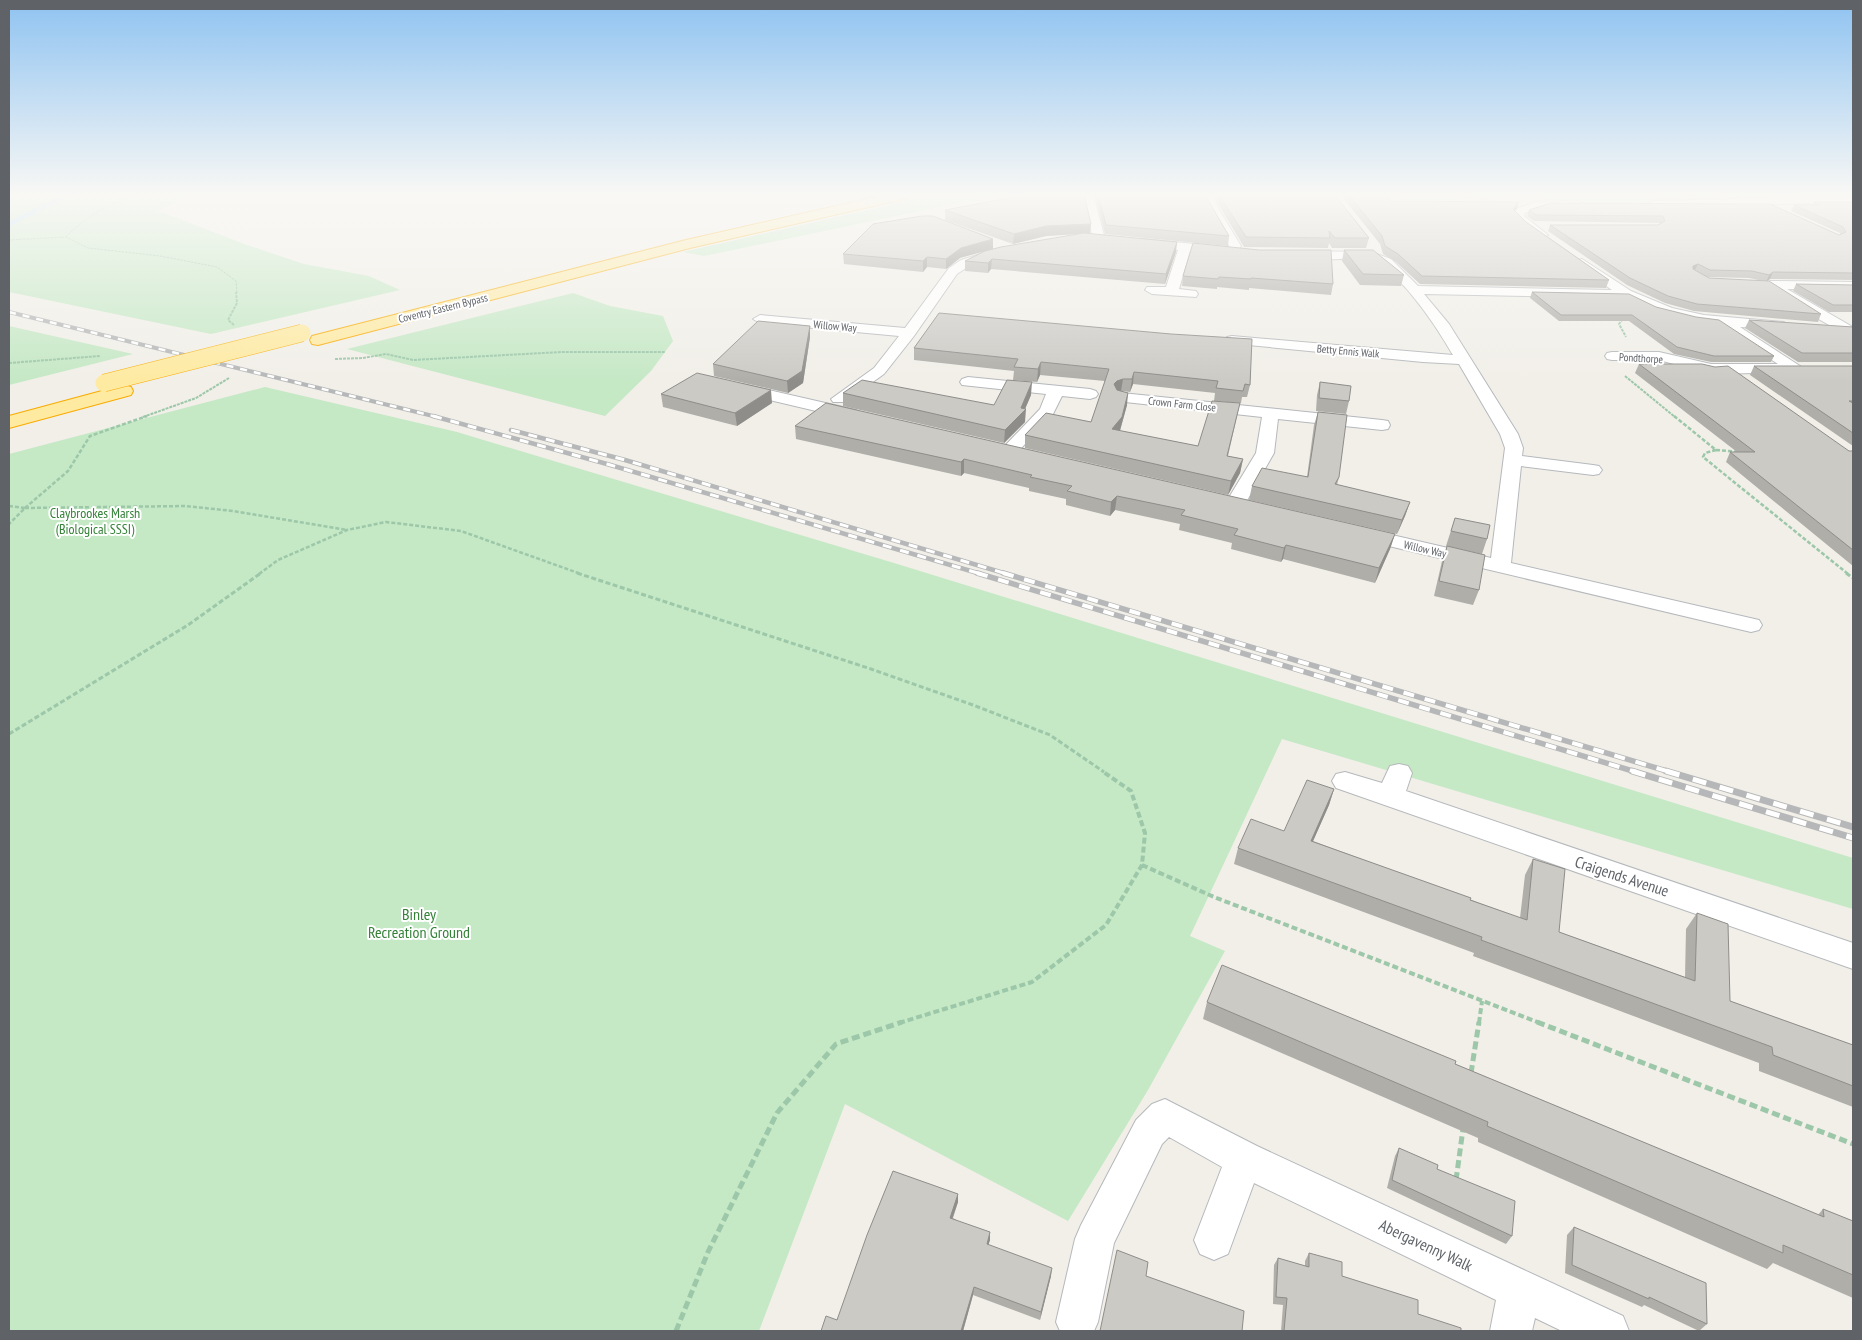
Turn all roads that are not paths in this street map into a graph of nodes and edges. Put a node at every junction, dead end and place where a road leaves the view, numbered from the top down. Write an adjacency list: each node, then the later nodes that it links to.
1 (603, 257): 21 (highway, Coventry Eastern Bypass)
2 (639, 257): 21 (highway, Coventry Eastern Bypass)
3 (982, 257): 13 (street)
4 (1182, 257): 10 (street)
5 (1380, 257): 9 (street)
6 (1574, 257): 12 (street)
7 (1853, 286): 19 (street)
8 (1152, 290): 10 (street)
9 (1414, 290): 12 (street); 24 (street)
10 (1171, 292): 11 (street)
11 (1192, 294)
12 (1627, 294): 16 (street)
13 (925, 311): 14 (street); 20 (street)
14 (945, 313)
15 (760, 320): 20 (street, Willow Way)
16 (1720, 320): 17 (street); 25 (street)
17 (1787, 326)
18 (1821, 328): 19 (street)
19 (1850, 330)
20 (909, 333): 35 (street)
21 (310, 336): 34 (highway, Coventry Eastern Bypass, bridge); 38 (highway, Coventry Eastern Bypass)
22 (1232, 340): 24 (street, Betty Ennis Walk)
23 (1612, 356): 27 (street, Pondthorpe)
24 (1464, 360): 43 (street)
25 (1795, 368): 26 (street, Pondthorpe); 27 (street, Pondthorpe)
26 (1814, 368)
27 (1729, 370): 30 (street, Pondthorpe)
28 (968, 382): 31 (street)
29 (722, 384): 35 (street)
30 (1754, 387)
31 (1056, 391): 32 (street); 41 (street)
32 (1090, 394)
33 (1122, 398): 36 (street, Crown Farm Close)
34 (9, 408)
35 (825, 409): 37 (street)
36 (1271, 413): 39 (street, Crown Farm Close); 46 (street)
37 (864, 418)
38 (9, 422)
39 (1382, 425)
40 (989, 447): 41 (street)
41 (1008, 452): 42 (street)
42 (1027, 456)
43 (1514, 460): 44 (street); 49 (street)
44 (1593, 470)
45 (1216, 500): 46 (street)
46 (1235, 504): 47 (street)
47 (1254, 509)
48 (1349, 531): 49 (street, Willow Way)
49 (1500, 566): 50 (street, Willow Way)
50 (1751, 625)
51 (1345, 781): 52 (street, Craigends Avenue)
52 (1853, 956)
53 (1244, 1159): 54 (street); 55 (street, Abergavenny Walk); 56 (street, Abergavenny Walk)
54 (1214, 1240)
55 (1519, 1290): 57 (street); 58 (street, Abergavenny Walk)
56 (1077, 1322)
57 (1511, 1331)
58 (1608, 1331)

